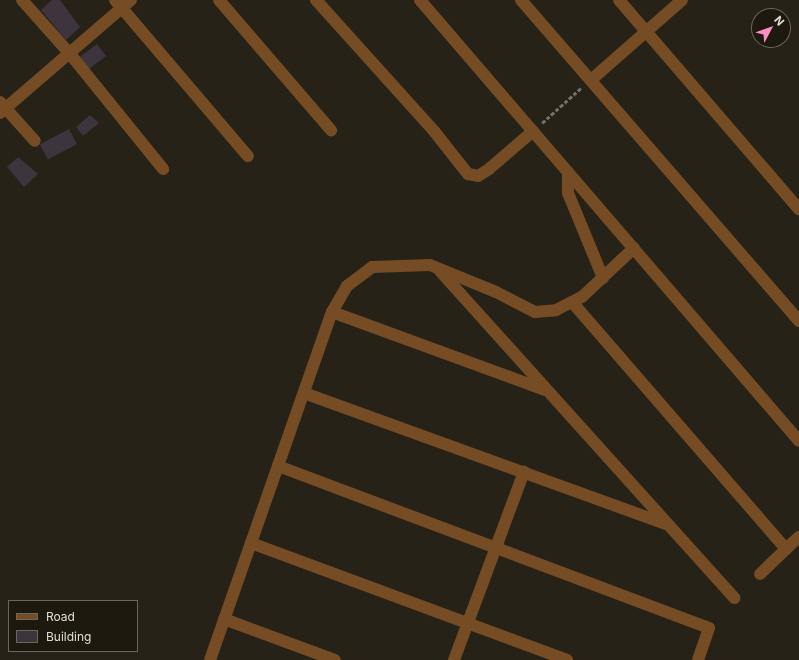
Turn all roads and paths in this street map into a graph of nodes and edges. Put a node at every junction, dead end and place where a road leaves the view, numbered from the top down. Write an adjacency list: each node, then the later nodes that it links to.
1 (22, 0): 10 (street)
2 (219, 0): 13 (street)
3 (316, 0): 14 (street)
4 (420, 0): 14 (street)
5 (521, 0): 11 (street)
6 (619, 0): 9 (street)
7 (682, 0): 9 (street)
8 (123, 3): 10 (street); 16 (street)
9 (646, 32): 11 (street); 19 (street)
10 (70, 54): 12 (street); 17 (street)
11 (591, 80): 14 (path); 25 (street)
12 (2, 108): 15 (street)
13 (331, 130)
14 (533, 131): 18 (street)
15 (35, 141)
16 (248, 156)
17 (163, 169)
18 (568, 172): 20 (street); 22 (street)
19 (799, 208)
20 (634, 248): 22 (street); 28 (street)
21 (438, 268): 23 (street); 24 (street); 26 (street)
22 (603, 278): 23 (street)
23 (572, 302): 35 (street)
24 (332, 312): 26 (street); 27 (street)
25 (799, 321)
26 (548, 391): 31 (street)
27 (304, 393): 29 (street); 30 (street)
28 (799, 441)
29 (278, 466): 33 (street); 34 (street)
30 (524, 472): 31 (street); 34 (street)
31 (668, 524): 37 (street)
32 (799, 536): 35 (street)
33 (251, 543): 38 (street); 39 (street)
34 (495, 548): 39 (street); 44 (street)
35 (786, 549): 36 (street)
36 (760, 574)
37 (734, 598)
38 (224, 619): 40 (street); 41 (street)
39 (467, 623): 42 (street); 43 (street)
40 (210, 660)
41 (335, 660)
42 (454, 660)
43 (567, 660)
44 (698, 660)

